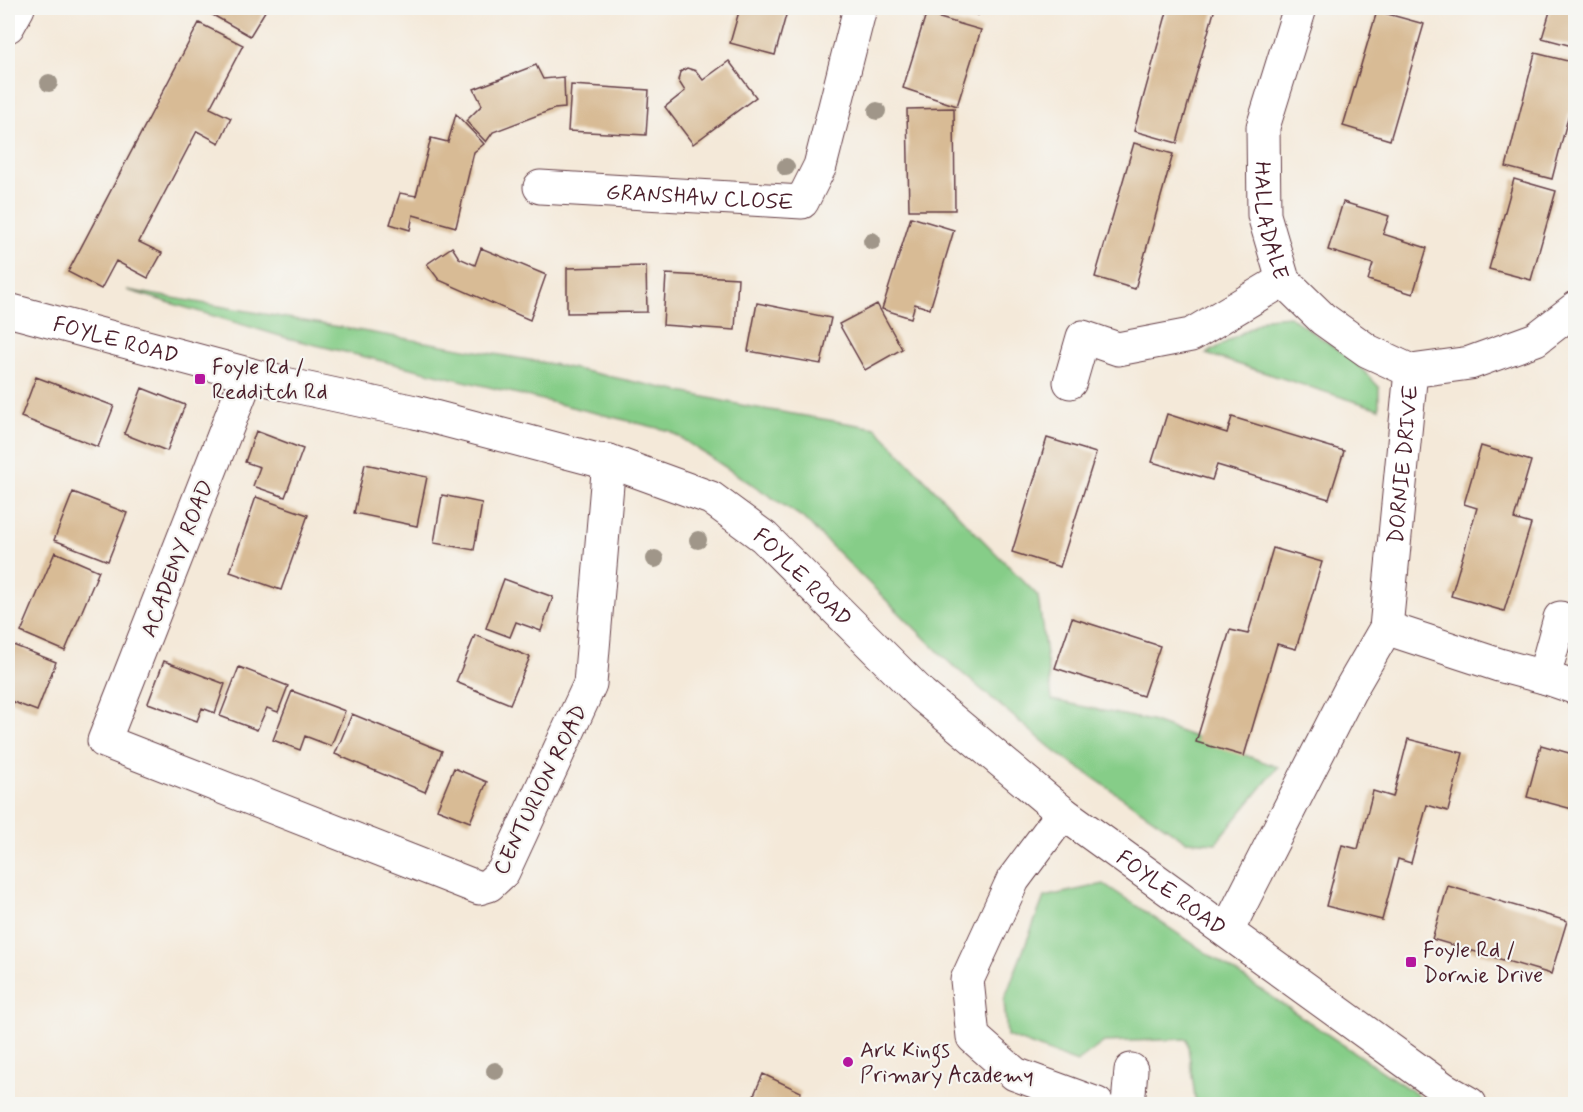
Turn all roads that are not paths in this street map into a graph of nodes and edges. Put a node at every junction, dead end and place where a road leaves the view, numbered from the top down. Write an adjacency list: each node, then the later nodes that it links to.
1 (18, 8): 4 (main road)
2 (1300, 8): 6 (main road, HALLADALE)
3 (859, 9): 5 (main road, GRANSHAW CLOSE)
4 (8, 26)
5 (540, 188)
6 (1283, 280): 9 (main road, HALLADALE); 11 (main road)
7 (1575, 308): 9 (main road, DORNIE DRIVE)
8 (8, 310): 10 (main road, FOYLE ROAD)
9 (1411, 371): 14 (main road, DORNIE DRIVE)
10 (248, 374): 12 (main road, FOYLE ROAD); 17 (main road, ACADEMY ROAD)
11 (1070, 382)
12 (609, 461): 17 (main road, CENTURION ROAD); 18 (main road, FOYLE ROAD)
13 (1560, 618): 15 (main road)
14 (1386, 628): 15 (main road); 19 (main road, DORNIE DRIVE)
15 (1544, 677): 16 (main road)
16 (1575, 688)
17 (104, 741)
18 (1064, 813): 19 (main road, FOYLE ROAD); 21 (main road)
19 (1227, 931): 23 (main road, FOYLE ROAD)
20 (1131, 1070): 22 (main road)
21 (1096, 1104)
22 (1128, 1104)
23 (1470, 1104)

